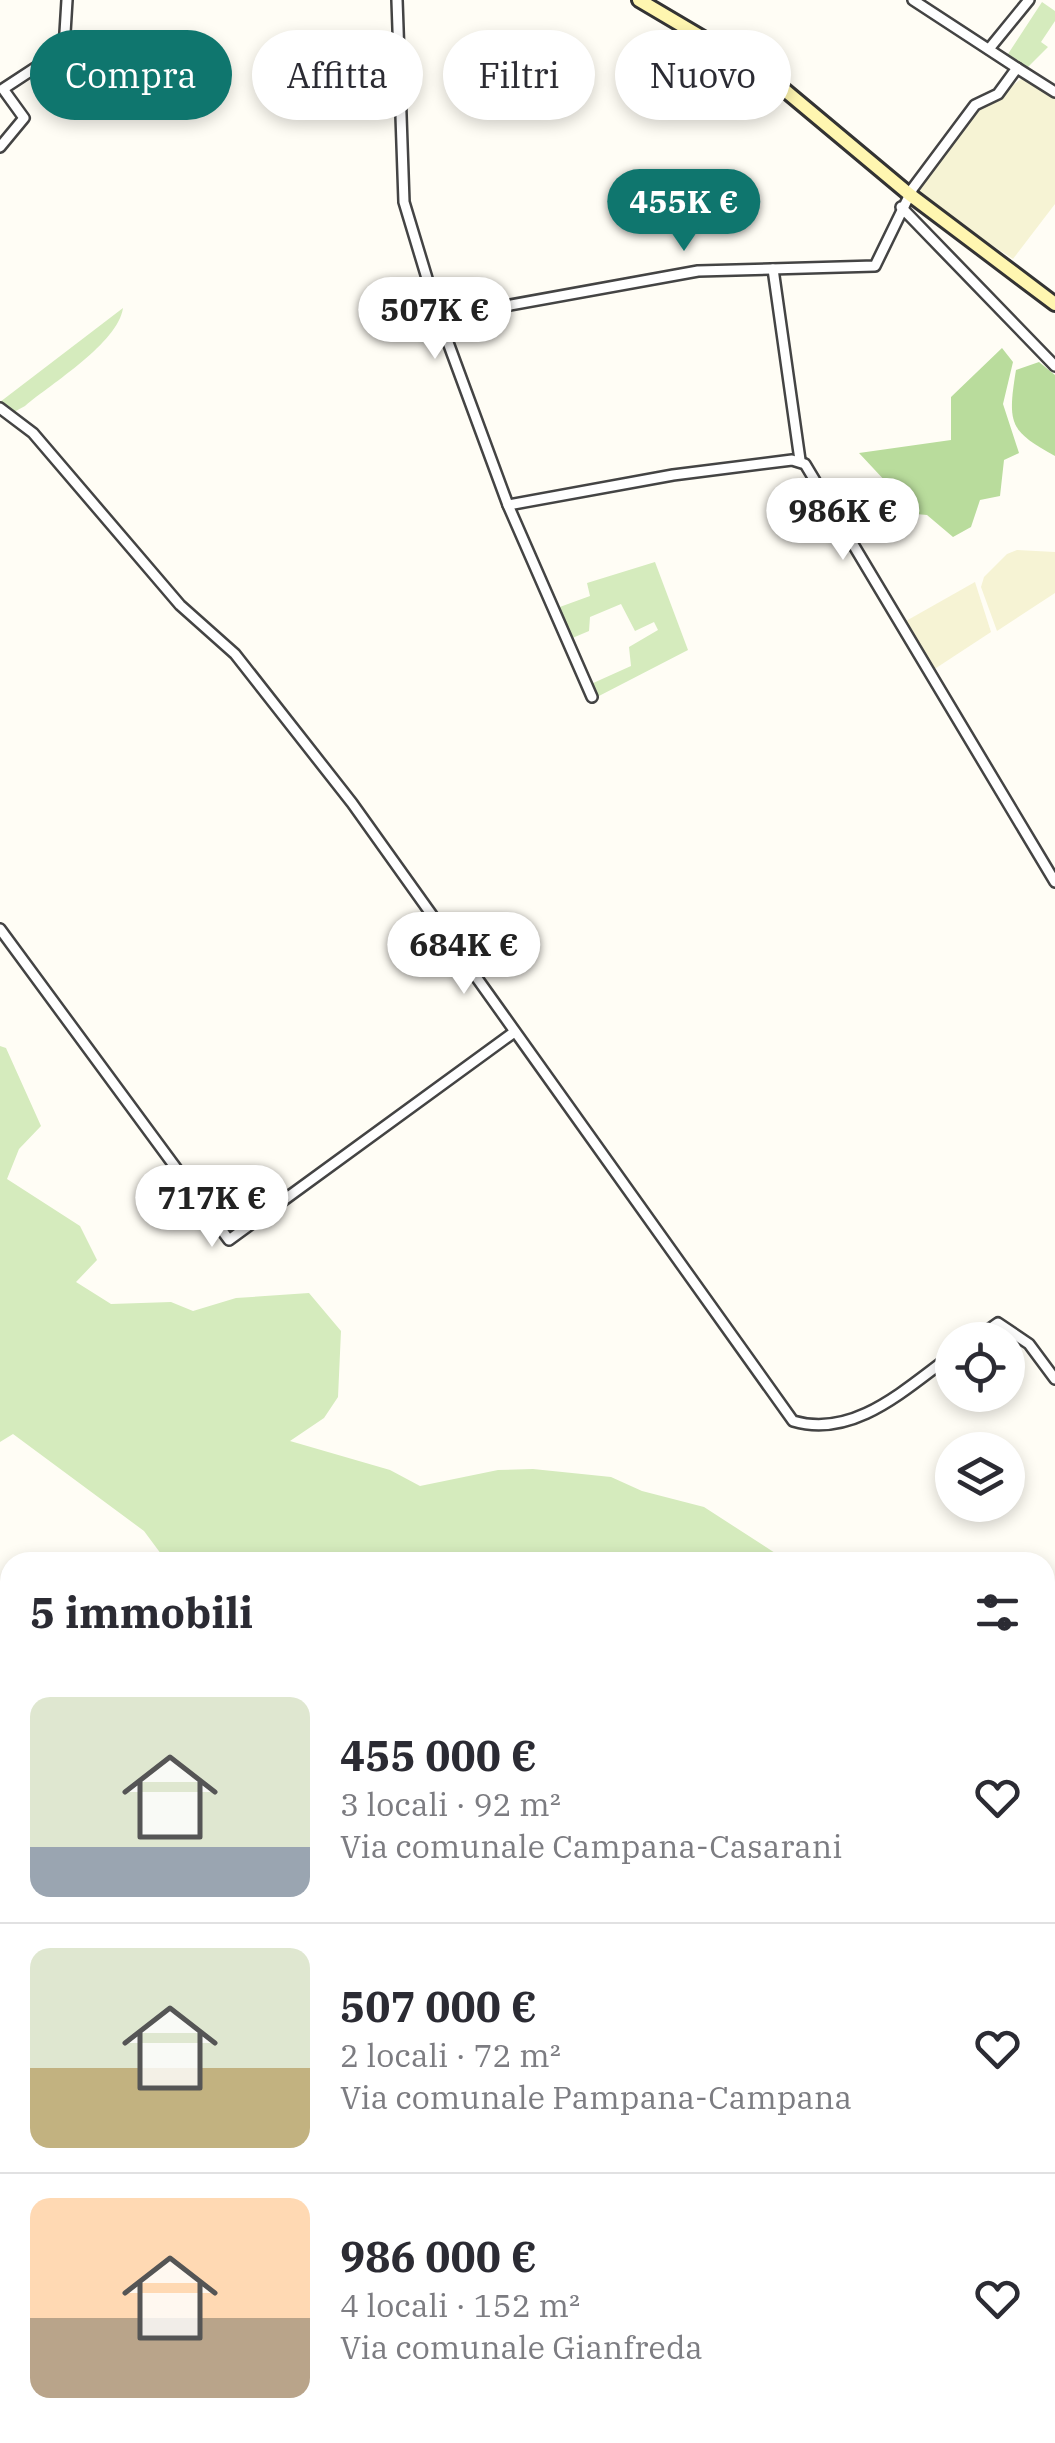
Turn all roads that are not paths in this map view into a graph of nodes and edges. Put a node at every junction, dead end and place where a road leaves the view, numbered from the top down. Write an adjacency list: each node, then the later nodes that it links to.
1 (68, 0): 9 (street)
2 (398, 0): 13 (street)
3 (639, 0): 10 (street)
4 (913, 0): 6 (street)
5 (1029, 0): 6 (street)
6 (989, 49): 7 (street)
7 (1018, 68): 8 (street); 10 (street)
8 (1055, 92)
9 (0, 147)
10 (905, 200): 11 (street); 12 (street); 14 (street)
11 (774, 269): 13 (street); 16 (street)
12 (1055, 304)
13 (439, 318): 17 (street)
14 (1055, 366)
15 (0, 408): 21 (street)
16 (800, 460): 17 (street); 19 (street)
17 (508, 505): 18 (street)
18 (592, 697)
19 (1055, 882)
20 (0, 930): 21 (street)
21 (513, 1033): 23 (street)
22 (1025, 1341): 24 (street)
23 (935, 1367)
24 (1055, 1379)

